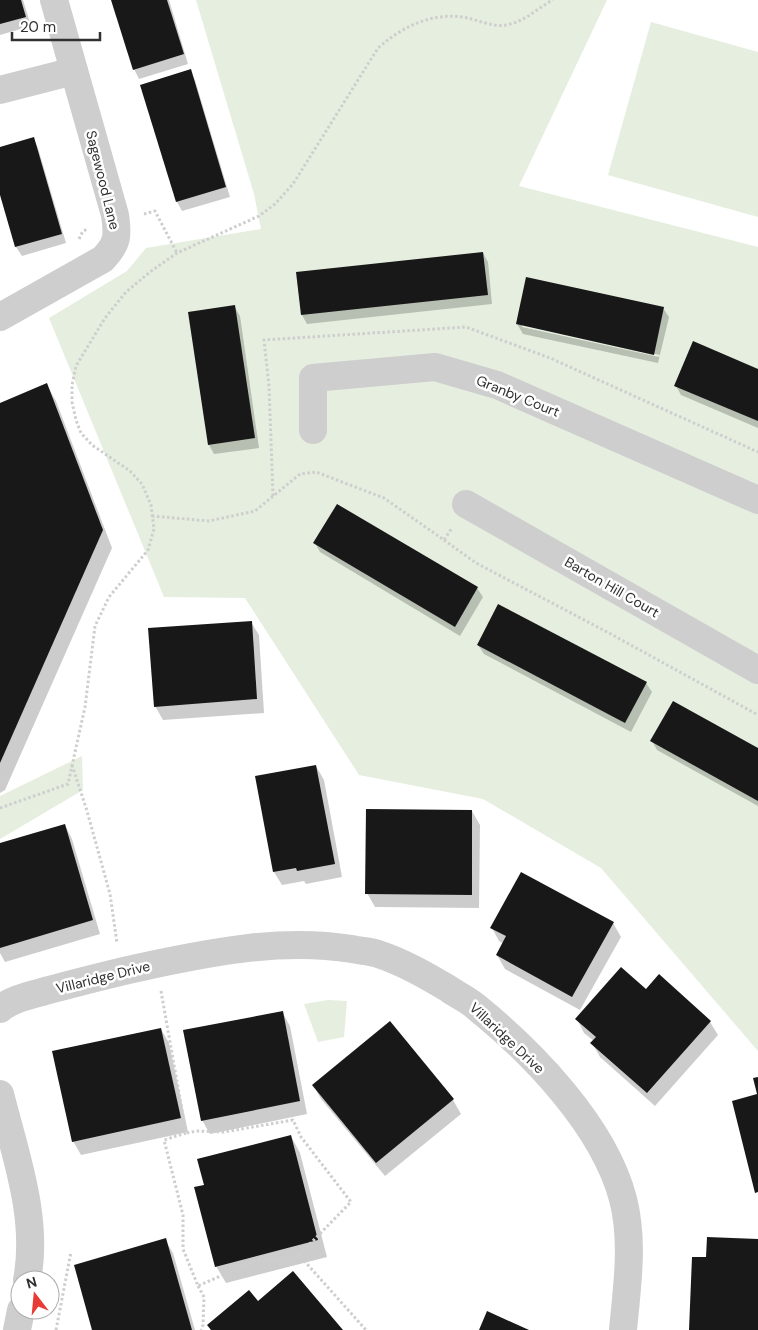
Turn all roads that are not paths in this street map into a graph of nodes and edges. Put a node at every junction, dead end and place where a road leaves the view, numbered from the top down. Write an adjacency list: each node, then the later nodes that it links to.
1 (54, 0): 2 (street, Sagewood Lane)
2 (74, 71): 3 (street); 4 (street, Sagewood Lane)
3 (0, 90)
4 (0, 317)
5 (313, 430): 6 (street, Granby Court)
6 (758, 500)
7 (466, 504): 8 (street, Barton Hill Court)
8 (758, 670)
9 (0, 1009): 12 (street, Villaridge Drive)
10 (0, 1094): 11 (street)
11 (29, 1270)
12 (623, 1330)

